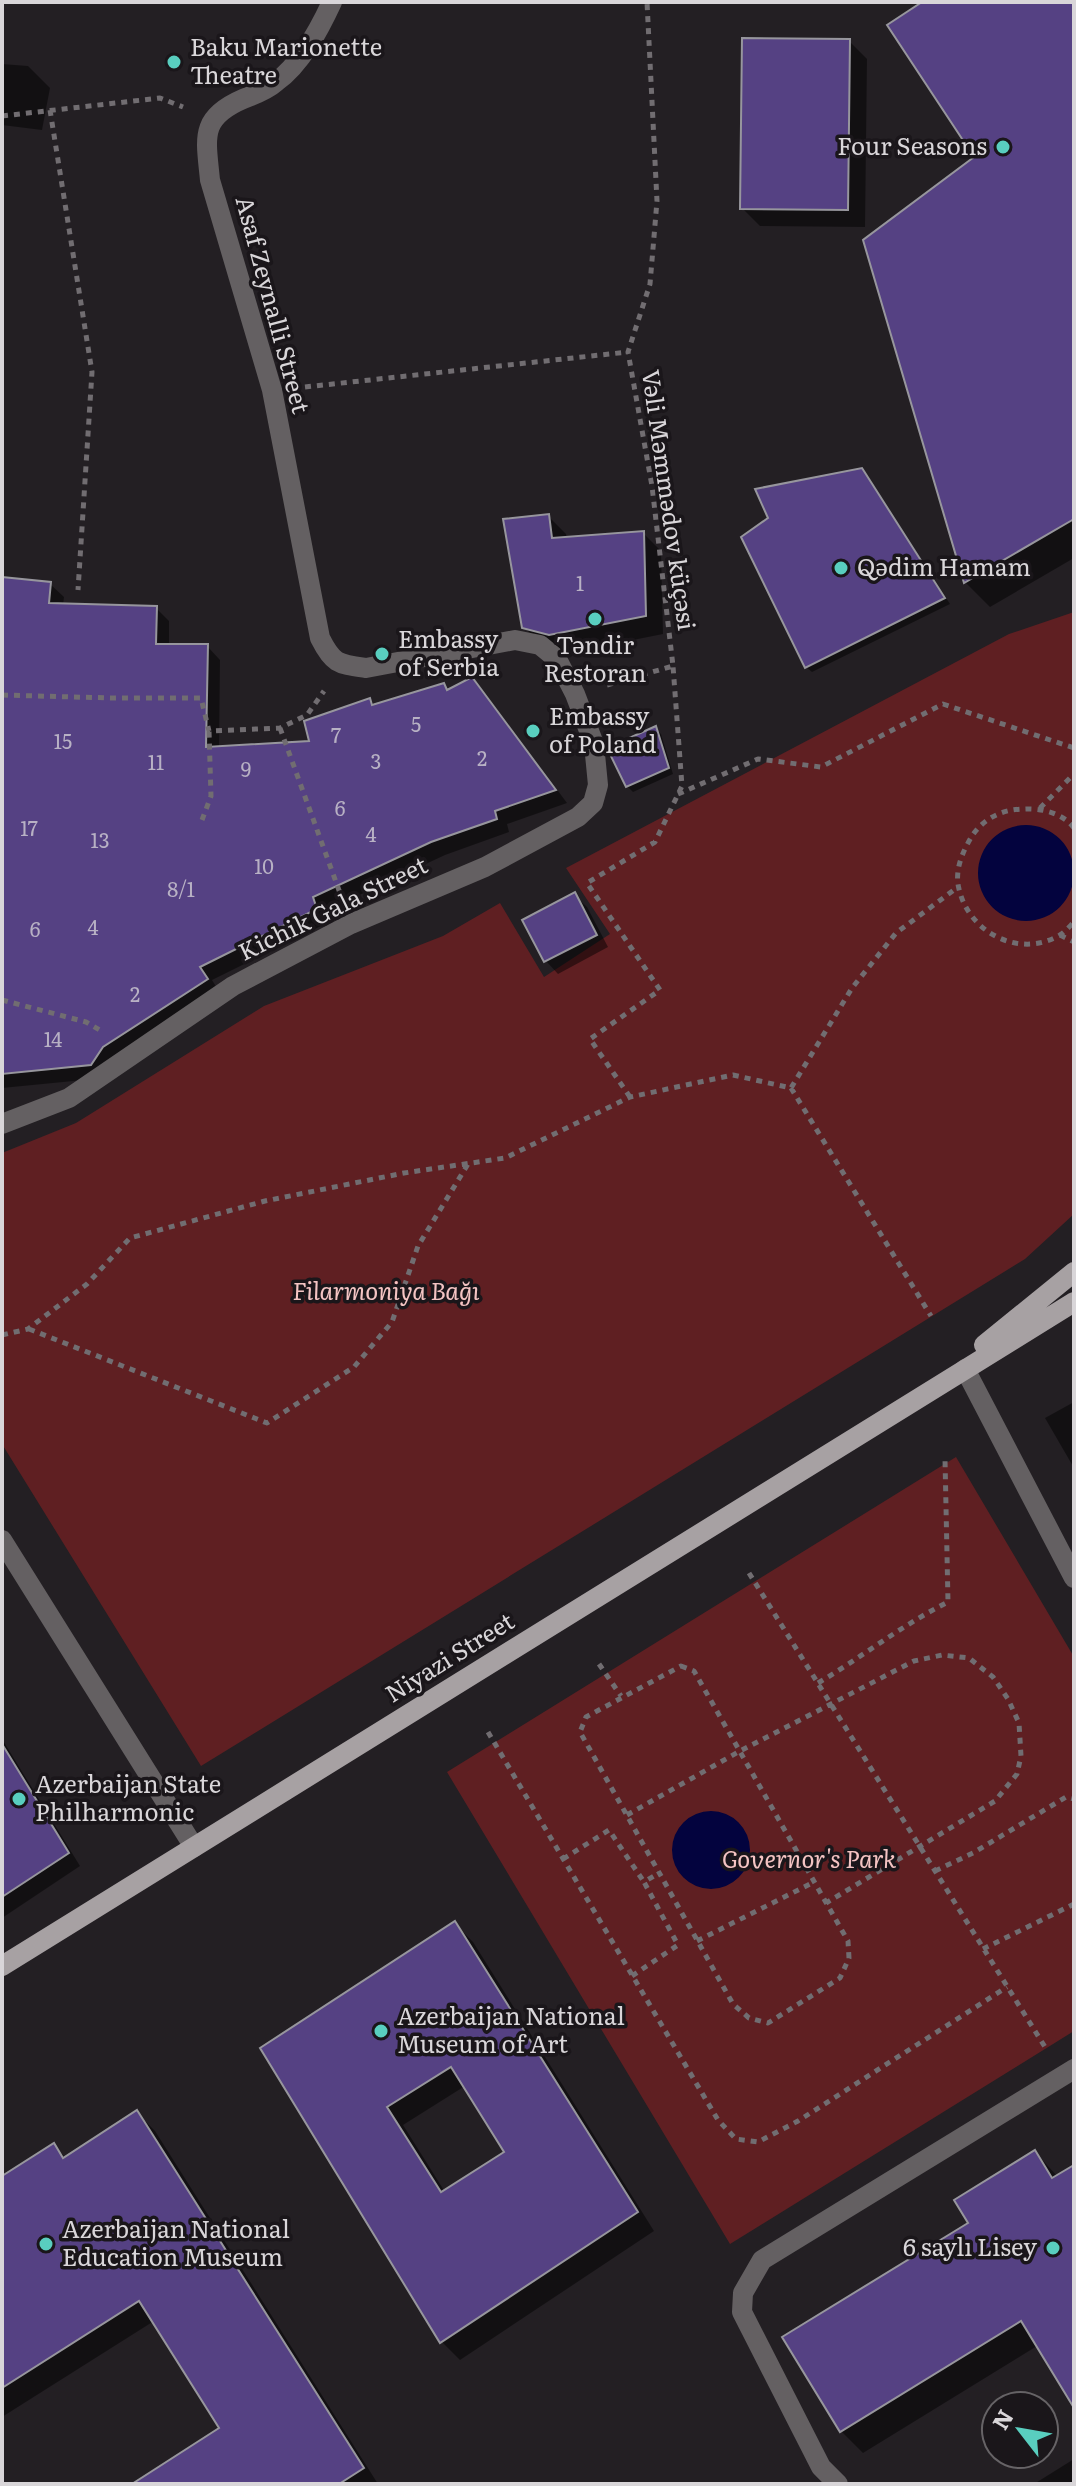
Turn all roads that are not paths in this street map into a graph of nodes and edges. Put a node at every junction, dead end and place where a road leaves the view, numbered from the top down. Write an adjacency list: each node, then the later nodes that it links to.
1 (332, 2): 2 (street, Asaf Zeynalli Street)
2 (575, 694): 3 (street, Kichik Gala Street)
3 (2, 1124)
4 (1074, 1272): 7 (main road, Niyazi Street)
5 (1074, 1302): 6 (main road, Niyazi Street)
6 (965, 1369): 7 (main road, Niyazi Street); 9 (street)
7 (924, 1394): 10 (main road, Niyazi Street)
8 (2, 1540): 10 (street)
9 (1074, 1578)
10 (194, 1847): 11 (main road, Niyazi Street)
11 (2, 1966)
12 (1074, 2069): 13 (street)
13 (838, 2484)

